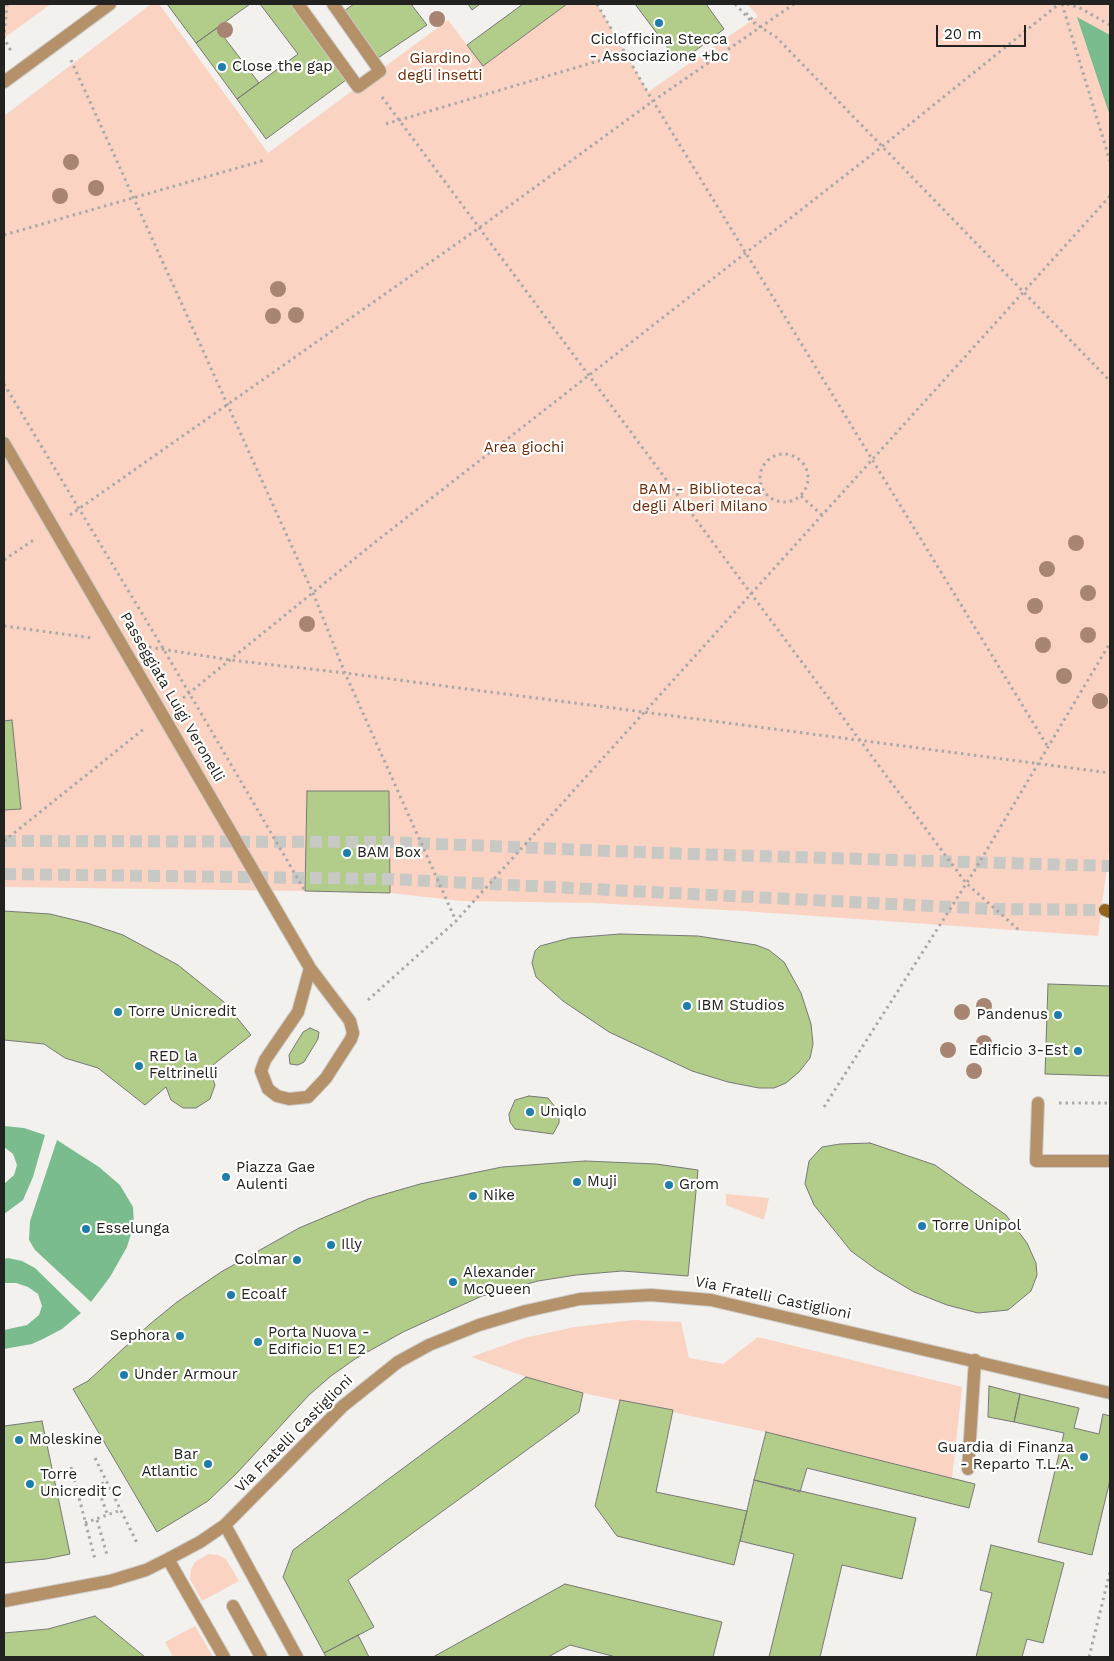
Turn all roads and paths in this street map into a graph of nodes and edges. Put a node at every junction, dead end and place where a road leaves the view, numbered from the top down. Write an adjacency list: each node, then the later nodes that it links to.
1 (7, 4): 14 (path)
2 (110, 4): 14 (street)
3 (298, 4): 15 (street)
4 (332, 4): 15 (street)
5 (596, 4): 12 (path)
6 (735, 4): 11 (path)
7 (794, 4): 11 (path)
8 (1060, 4): 20 (path); 22 (path)
9 (1067, 4): 10 (path)
10 (1110, 25)
11 (759, 28): 17 (path); 20 (path)
12 (625, 53): 17 (path); 18 (path)
13 (70, 58): 24 (path)
14 (24, 68): 16 (street)
15 (369, 78): 18 (path)
16 (4, 82)
17 (654, 101): 25 (path); 27 (path)
18 (399, 120): 19 (path); 25 (path)
19 (386, 124)
20 (883, 145): 27 (path); 28 (path)
21 (265, 160): 24 (path)
22 (1110, 161)
23 (1110, 196): 28 (path)
24 (134, 197): 26 (path); 32 (path)
25 (479, 228): 29 (path); 32 (path)
26 (4, 235)
27 (746, 253): 29 (path); 34 (path)
28 (1024, 292): 30 (path); 34 (path)
29 (590, 375): 41 (path); 42 (path)
30 (1110, 381)
31 (4, 384): 36 (path, Passeggiata Luigi Veronelli)
32 (227, 405): 36 (path); 41 (path)
33 (4, 443): 63 (street, Passeggiata Luigi Veronelli)
34 (872, 460): 37 (path); 55 (path)
35 (801, 496): 35 (path); 37 (path)
36 (79, 508): 38 (path); 47 (path, Passeggiata Luigi Veronelli)
37 (823, 516): 42 (path)
38 (64, 520)
39 (42, 534): 40 (path)
40 (4, 560)
41 (313, 593): 48 (path); 49 (path)
42 (751, 595): 52 (path); 54 (path)
43 (4, 626): 44 (path)
44 (96, 639)
45 (1110, 642): 55 (path)
46 (147, 647): 47 (path)
47 (164, 650): 48 (path); 50 (path, Passeggiata Luigi Veronelli)
48 (230, 660): 49 (path); 50 (path)
49 (345, 673): 52 (path); 61 (path)
50 (188, 694): 51 (path); 60 (path, Passeggiata Luigi Veronelli)
51 (174, 705)
52 (644, 712): 54 (path); 61 (path)
53 (146, 727): 58 (path)
54 (860, 739): 56 (path); 59 (path)
55 (1048, 748): 56 (path)
56 (1039, 764): 57 (path); 59 (path)
57 (1110, 773)
58 (4, 841)
59 (966, 883): 62 (path); 67 (path)
60 (305, 891)
61 (456, 921): 64 (path)
62 (1020, 931)
63 (310, 968): 63 (street, Passeggiata Luigi Veronelli)
64 (368, 1000)
65 (1038, 1103): 66 (path); 68 (street)
66 (1110, 1103)
67 (824, 1107)
68 (1110, 1161)
69 (974, 1360): 70 (street, Via Fratelli Castiglioni); 73 (street); 81 (street, Via Fratelli Castiglioni)
70 (1110, 1393)
71 (95, 1458): 74 (path)
72 (71, 1467): 76 (path)
73 (968, 1469)
74 (107, 1482): 75 (path); 77 (path)
75 (97, 1486): 76 (path); 78 (path)
76 (78, 1492): 80 (path)
77 (122, 1510): 78 (path); 82 (path)
78 (108, 1516): 79 (path)
79 (97, 1520): 80 (path); 83 (path)
80 (85, 1523): 84 (path)
81 (225, 1524): 85 (street, Via Fratelli Castiglioni); 91 (street)
82 (138, 1545)
83 (107, 1555)
84 (95, 1559)
85 (168, 1559): 87 (street, Via Fratelli Castiglioni); 89 (street)
86 (1110, 1572): 92 (path)
87 (4, 1601)
88 (232, 1606): 90 (street)
89 (224, 1657)
90 (261, 1657)
91 (297, 1657)
92 (1089, 1657)

